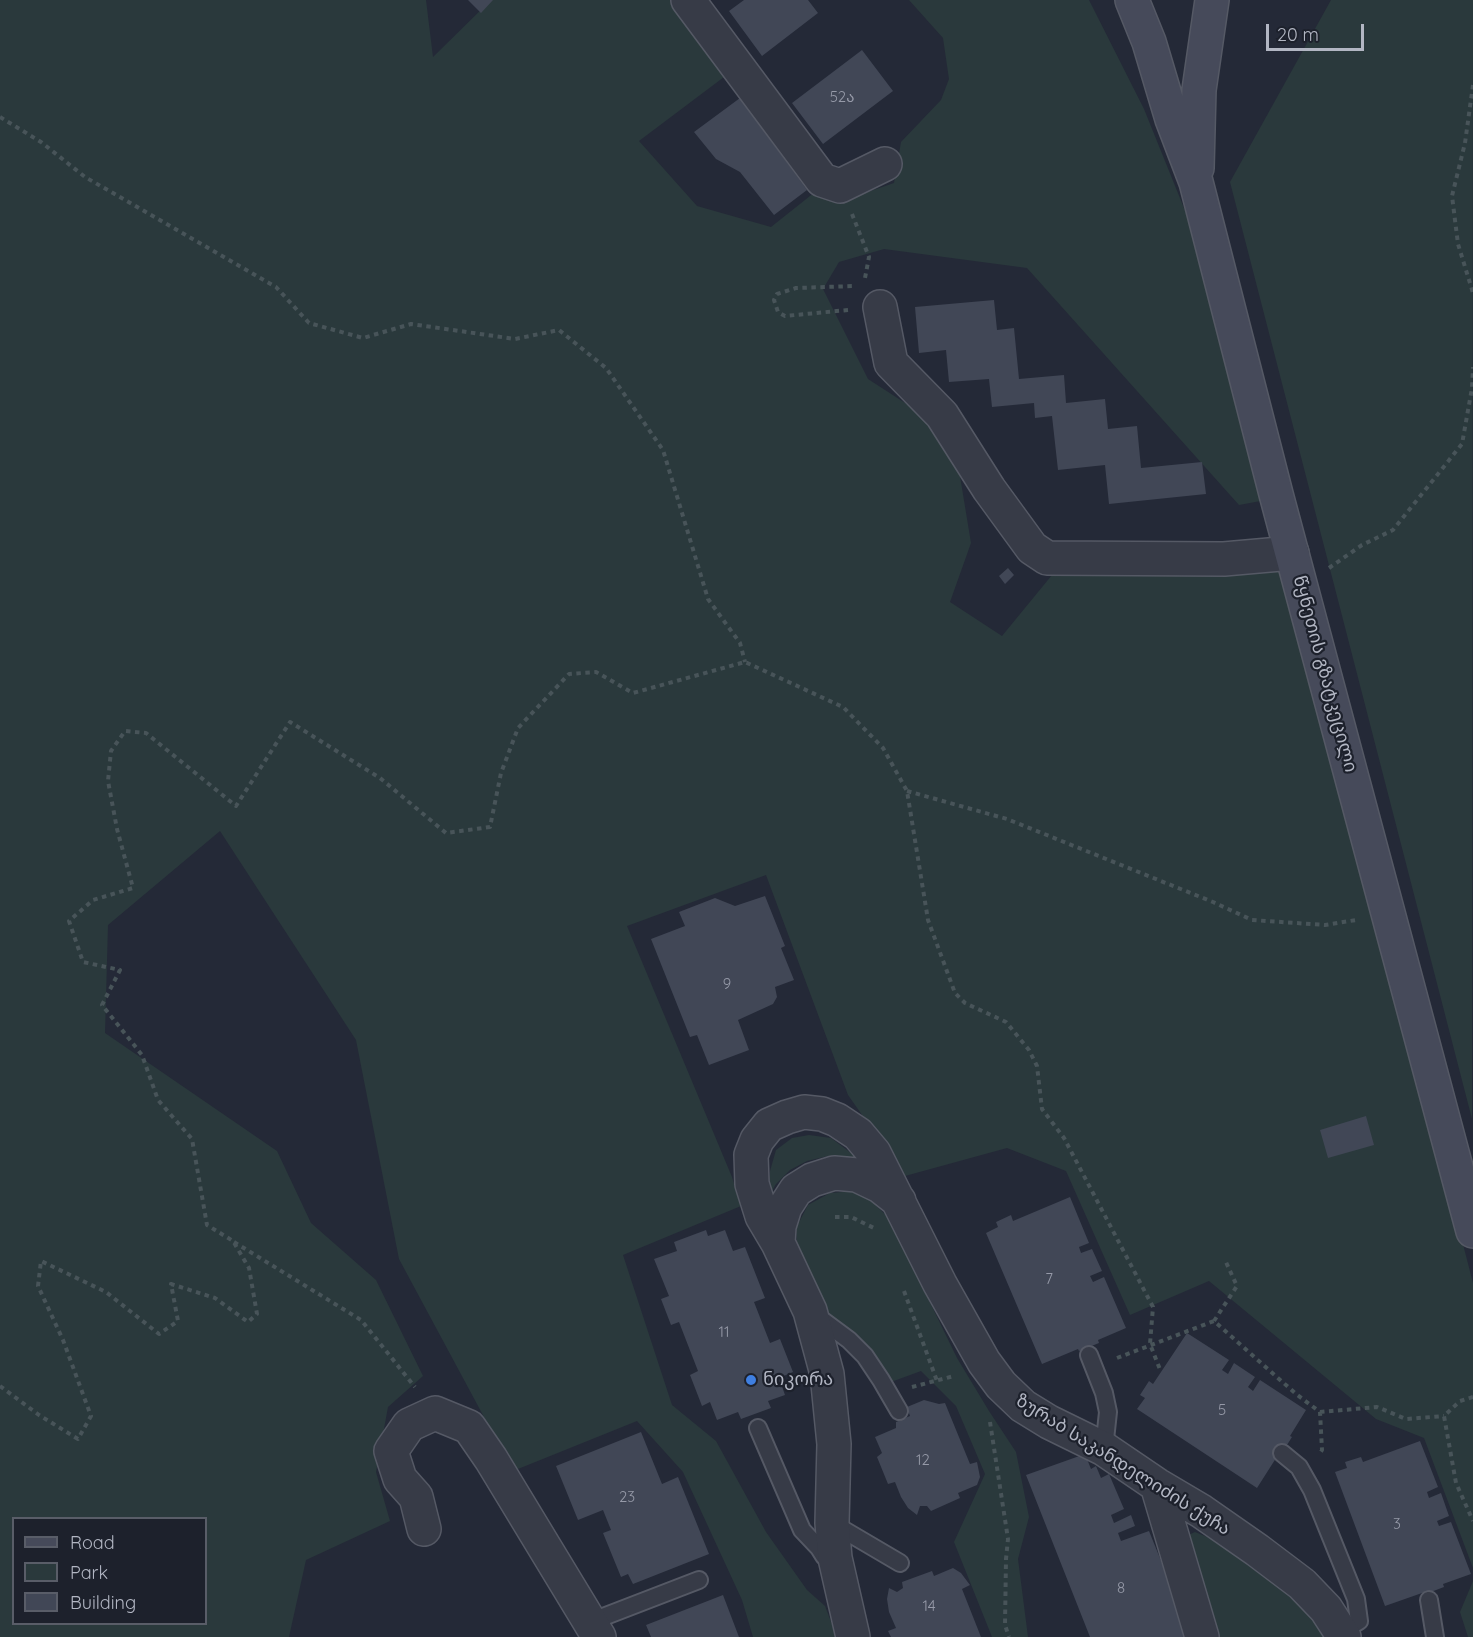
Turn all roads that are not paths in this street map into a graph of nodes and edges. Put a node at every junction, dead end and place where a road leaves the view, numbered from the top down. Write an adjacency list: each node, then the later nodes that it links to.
1 (688, 0): 8 (street)
2 (1108, 0): 7 (main road)
3 (1132, 0): 7 (main road)
4 (1190, 0): 6 (main road)
5 (1212, 0): 6 (main road)
6 (1199, 90): 9 (main road)
7 (1172, 119): 9 (main road, წყნეთის გზატკეცილი)
8 (885, 164)
9 (1196, 182): 11 (main road, წყნეთის გზატკეცილი)
10 (867, 291): 11 (street)
11 (1292, 553): 13 (main road, წყნეთის გზატკეცილი)
12 (900, 1203): 14 (street, ზურაბ საკანდელიძის ქუჩა); 14 (street, ზურაბ საკანდელიძის ქუჩა); 19 (street, ზურაბ საკანდელიძის ქუჩა)
13 (1472, 1225)
14 (778, 1243): 15 (street, ზურაბ საკანდელიძის ქუჩა)
15 (810, 1311): 17 (lane); 22 (street, ზურაბ საკანდელიძის ქუჩა)
16 (1089, 1355): 19 (lane)
17 (899, 1411)
18 (758, 1428): 24 (lane)
19 (1104, 1449): 21 (street, ზურაბ საკანდელიძის ქუჩა)
20 (1282, 1453): 29 (lane)
21 (1156, 1485): 29 (street, ზურაბ საკანდელიძის ქუჩა); 31 (street)
22 (832, 1523): 24 (street, ზურაბ საკანდელიძის ქუჩა); 25 (lane)
23 (424, 1530): 28 (street)
24 (835, 1558): 30 (street, ზურაბ საკანდელიძის ქუჩა)
25 (900, 1563)
26 (699, 1580): 28 (lane)
27 (1429, 1600): 32 (lane)
28 (594, 1629)
29 (1342, 1635)
30 (853, 1637)
31 (1202, 1637)
32 (1435, 1637)

